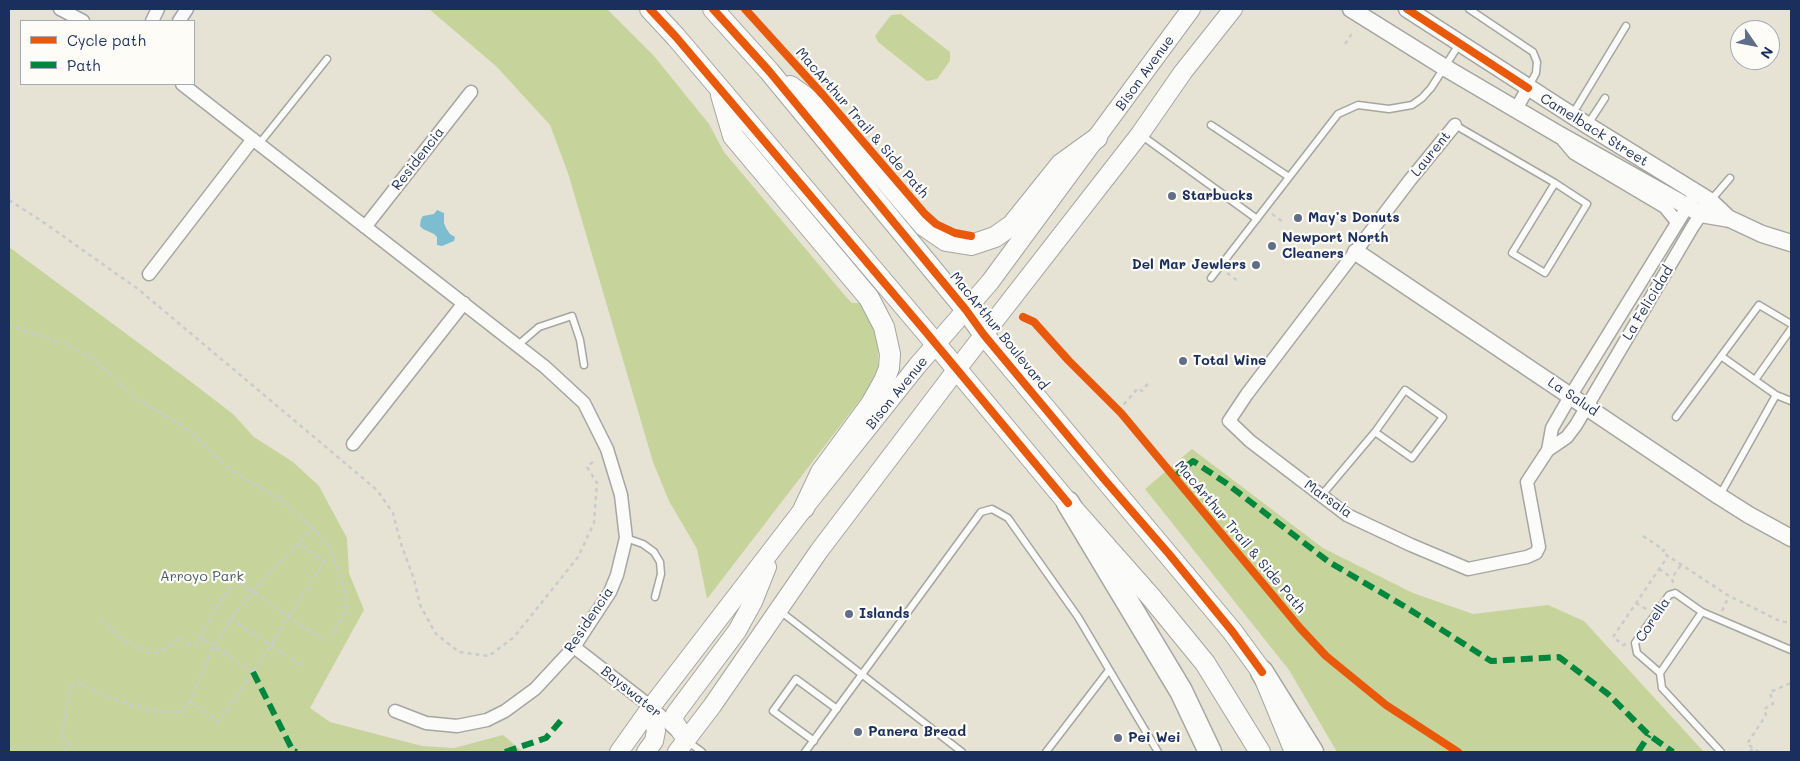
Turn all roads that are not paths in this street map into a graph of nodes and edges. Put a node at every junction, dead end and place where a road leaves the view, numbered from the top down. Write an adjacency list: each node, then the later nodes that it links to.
1 (60, 9): 10 (street)
2 (187, 9): 11 (street)
3 (650, 9): 19 (main road)
4 (713, 9): 16 (main road, MacArthur Boulevard)
5 (1191, 9): 29 (main road, Bison Avenue)
6 (1233, 9): 27 (main road)
7 (1351, 9): 15 (street, Camelback Street)
8 (1407, 9): 13 (street, Camelback Street)
9 (1469, 9): 18 (lane)
10 (81, 20)
11 (179, 20)
12 (1626, 26): 23 (lane)
13 (1460, 43): 15 (lane); 18 (street, Camelback Street)
14 (327, 59): 30 (lane)
15 (1444, 67): 22 (street, Camelback Street); 31 (lane)
16 (769, 71): 29 (main road); 43 (main road, MacArthur Boulevard)
17 (183, 85): 30 (street, Residencia)
18 (1528, 88): 22 (street); 23 (street, Camelback Street)
19 (719, 89): 47 (main road); 64 (main road)
20 (471, 92): 37 (street, Residencia)
21 (1605, 98): 26 (lane)
22 (1516, 109): 28 (street, Camelback Street)
23 (1571, 115): 26 (street, Camelback Street)
24 (1211, 125): 31 (lane)
25 (1455, 125): 33 (lane, Laurent); 39 (street, Laurent)
26 (1587, 126): 34 (street, Camelback Street)
27 (1140, 134): 35 (lane); 46 (main road)
28 (1558, 134): 34 (street, Camelback Street); 36 (street, Camelback Street)
29 (1097, 138): 43 (main road, Bison Avenue)
30 (256, 142): 37 (street, Residencia); 40 (street)
31 (1289, 177): 35 (lane)
32 (1730, 178): 34 (lane)
33 (1554, 183): 33 (lane, Laurent)
34 (1699, 204): 36 (street, La Felicidad); 38 (street, Camelback Street); 56 (street, La Felicidad)
35 (1257, 219): 41 (lane)
36 (1677, 222): 53 (street, La Felicidad)
37 (365, 227): 42 (street, Residencia)
38 (1791, 243)
39 (1356, 252): 53 (street, La Salud); 61 (street, Marsala)
40 (149, 274)
41 (1211, 278)
42 (464, 304): 48 (street, Residencia); 59 (street)
43 (966, 310): 46 (main road, MacArthur Boulevard); 47 (main road, Bison Avenue)
44 (1791, 324): 49 (lane)
45 (1791, 329): 52 (lane)
46 (984, 335): 51 (main road); 74 (main road, MacArthur Boulevard)
47 (936, 344): 51 (main road); 64 (main road, Bison Avenue)
48 (518, 346): 50 (lane); 65 (street, Residencia)
49 (1721, 356): 52 (lane); 57 (lane)
50 (584, 365)
51 (956, 369): 63 (main road); 69 (main road)
52 (1755, 380): 54 (lane)
53 (1571, 395): 56 (street, La Salud); 60 (street, Marsala)
54 (1776, 395): 55 (lane); 62 (lane)
55 (1791, 401)
56 (1587, 406): 60 (street, Marsala); 62 (street, La Salud)
57 (1676, 417)
58 (1375, 432): 58 (lane); 61 (lane)
59 (353, 444)
60 (1548, 450): 61 (street, Marsala)
61 (1322, 496)
62 (1719, 496): 66 (street, La Salud)
63 (1068, 503): 89 (highway); 90 (main road)
64 (804, 508): 67 (main road, Bison Avenue)
65 (626, 538): 68 (lane); 71 (street, Residencia)
66 (1791, 538)
67 (774, 547): 77 (main road, Bison Avenue); 81 (main road)
68 (654, 597)
69 (779, 610): 75 (lane); 81 (main road)
70 (1702, 612): 72 (lane, Corella); 76 (lane); 76 (lane, Corella)
71 (574, 647): 77 (street, Bayswater); 79 (street, Residencia)
72 (1791, 650)
73 (1109, 670): 75 (lane); 87 (lane); 88 (lane)
74 (1262, 672): 91 (main road, MacArthur Boulevard); 92 (highway)
75 (863, 674): 78 (lane); 86 (lane)
76 (1660, 674): 93 (lane, Corella)
77 (652, 707): 81 (street, Bayswater); 82 (main road, Bison Avenue); 83 (main road)
78 (837, 709): 80 (lane); 80 (lane)
79 (394, 711)
80 (814, 741): 85 (lane)
81 (682, 746): 84 (lane)
82 (619, 752)
83 (646, 752)
84 (702, 752)
85 (805, 752)
86 (962, 752)
87 (1046, 752)
88 (1158, 752)
89 (1210, 752)
90 (1260, 752)
91 (1295, 752)
92 (1312, 752)
93 (1721, 752)

